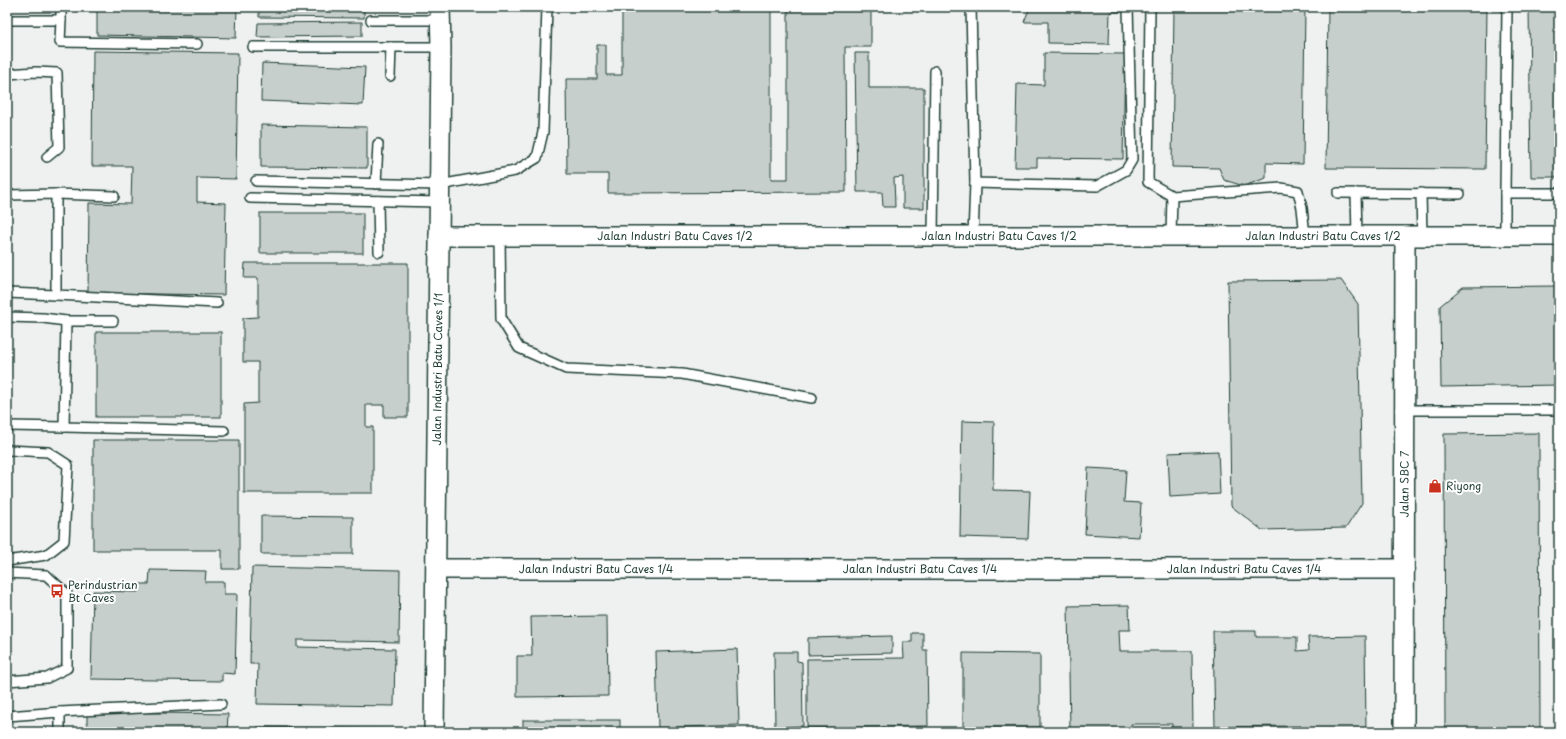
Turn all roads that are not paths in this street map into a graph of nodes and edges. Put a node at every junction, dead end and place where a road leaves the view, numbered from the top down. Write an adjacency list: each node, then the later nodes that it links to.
1 (61, 7): 9 (lane)
2 (547, 7): 29 (lane)
3 (971, 7): 21 (lane)
4 (1128, 7): 21 (lane)
5 (1150, 7): 33 (lane)
6 (1508, 7): 26 (lane)
7 (440, 14): 10 (lane); 14 (street, Jalan Industri Batu Caves 1/1)
8 (7, 20): 9 (lane)
9 (61, 20): 11 (lane)
10 (371, 20)
11 (197, 44)
12 (253, 47): 13 (lane)
13 (391, 47): 14 (lane); 17 (lane)
14 (441, 47): 29 (street, Jalan Industri Batu Caves 1/1)
15 (934, 72): 38 (lane)
16 (7, 74): 19 (lane)
17 (390, 76)
18 (378, 144): 22 (lane)
19 (47, 157)
20 (256, 181): 22 (lane)
21 (975, 183): 39 (lane)
22 (376, 184): 29 (lane)
23 (1338, 193): 24 (lane)
24 (1356, 193): 25 (lane); 42 (lane)
25 (1421, 193): 30 (lane); 43 (lane)
26 (1505, 193): 27 (lane); 44 (lane)
27 (1559, 193)
28 (56, 194): 31 (lane); 32 (lane); 48 (lane)
29 (440, 194): 35 (lane); 36 (street, Jalan Industri Batu Caves 1/1)
30 (1460, 194)
31 (7, 195)
32 (114, 196)
33 (1172, 196): 40 (lane); 41 (lane)
34 (250, 198): 35 (lane)
35 (378, 201): 46 (lane)
36 (439, 236): 37 (street, Jalan Industri Batu Caves 1/2); 61 (street, Jalan Industri Batu Caves 1/1)
37 (500, 236): 38 (street, Jalan Industri Batu Caves 1/2); 53 (lane)
38 (933, 236): 39 (street, Jalan Industri Batu Caves 1/2)
39 (974, 236): 40 (street, Jalan Industri Batu Caves 1/2)
40 (1171, 236): 41 (street, Jalan Industri Batu Caves 1/2)
41 (1304, 236): 42 (street, Jalan Industri Batu Caves 1/2)
42 (1356, 236): 43 (street, Jalan Industri Batu Caves 1/2)
43 (1413, 236): 44 (street, Jalan Industri Batu Caves 1/2); 54 (street, Jalan SBC 7)
44 (1505, 236): 45 (street, Jalan Industri Batu Caves 1/2)
45 (1559, 236)
46 (379, 252)
47 (7, 293): 48 (lane)
48 (56, 295): 49 (lane)
49 (217, 302)
50 (7, 317): 51 (lane)
51 (66, 321): 52 (lane); 57 (lane)
52 (113, 321)
53 (812, 398)
54 (1404, 410): 55 (lane); 62 (street, Jalan SBC 7)
55 (1559, 410)
56 (7, 426): 57 (lane)
57 (64, 427): 58 (lane)
58 (224, 431)
59 (7, 450): 60 (lane)
60 (7, 561)
61 (436, 569): 62 (street, Jalan Industri Batu Caves 1/4); 69 (street, Jalan Industri Batu Caves 1/1)
62 (1404, 569): 70 (street, Jalan SBC 7)
63 (7, 573): 64 (lane)
64 (7, 681)
65 (221, 704): 66 (lane)
66 (60, 712): 67 (lane); 68 (lane)
67 (7, 716)
68 (60, 732)
69 (434, 732)
70 (1404, 732)

